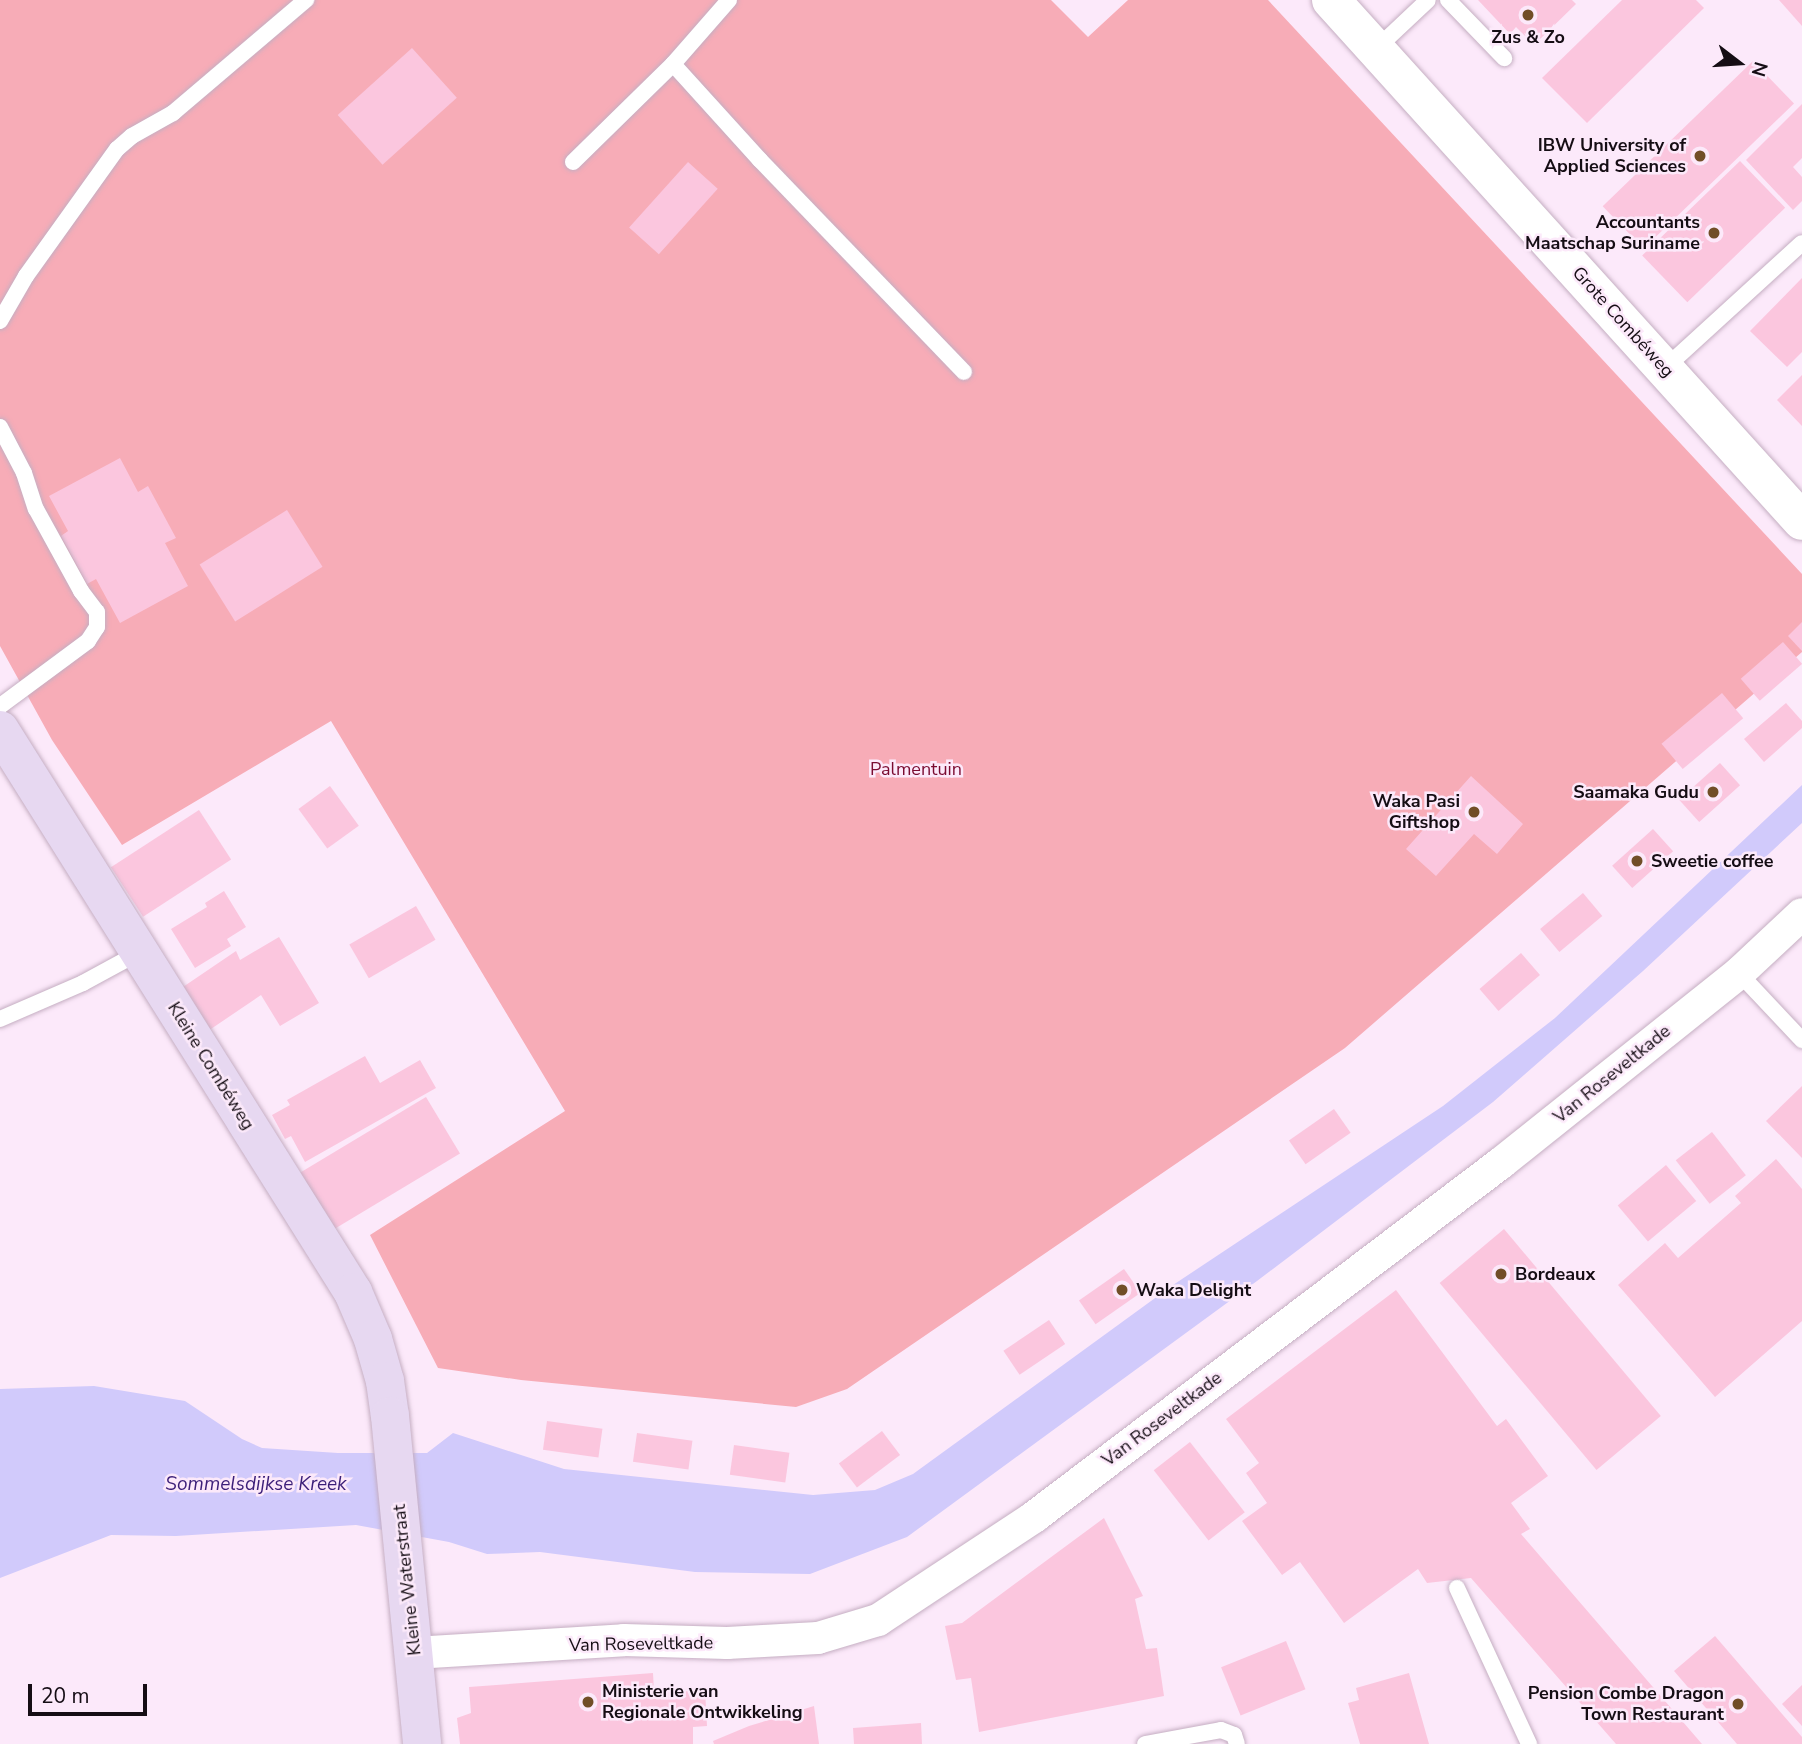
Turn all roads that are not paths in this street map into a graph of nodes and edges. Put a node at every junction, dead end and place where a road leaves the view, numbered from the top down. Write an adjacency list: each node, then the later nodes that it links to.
1 (306, 0): 11 (lane)
2 (729, 0): 8 (lane)
3 (1331, 0): 6 (street, Grote Combéweg)
4 (1428, 0): 6 (lane)
5 (1448, 0): 7 (lane)
6 (1376, 49): 12 (street, Grote Combéweg)
7 (1504, 58)
8 (673, 64): 9 (lane); 13 (lane)
9 (573, 162)
10 (1802, 243): 12 (lane)
11 (0, 321)
12 (1665, 368): 15 (street, Grote Combéweg)
13 (964, 372)
14 (0, 427): 16 (lane)
15 (1802, 521)
16 (0, 706)
17 (0, 730): 19 (main road, Kleine Combéweg)
18 (1802, 914): 20 (street, Van Roseveltkade)
19 (140, 952): 21 (lane); 23 (main road, Kleine Combéweg)
20 (1739, 973): 22 (lane); 25 (street, Van Roseveltkade)
21 (0, 1018)
22 (1802, 1040)
23 (390, 1416): 25 (main road, Kleine Waterstraat)
24 (1457, 1588): 29 (lane)
25 (414, 1653): 26 (main road, Kleine Waterstraat)
26 (422, 1744)
27 (1145, 1744): 28 (lane)
28 (1237, 1744)
29 (1529, 1744)

